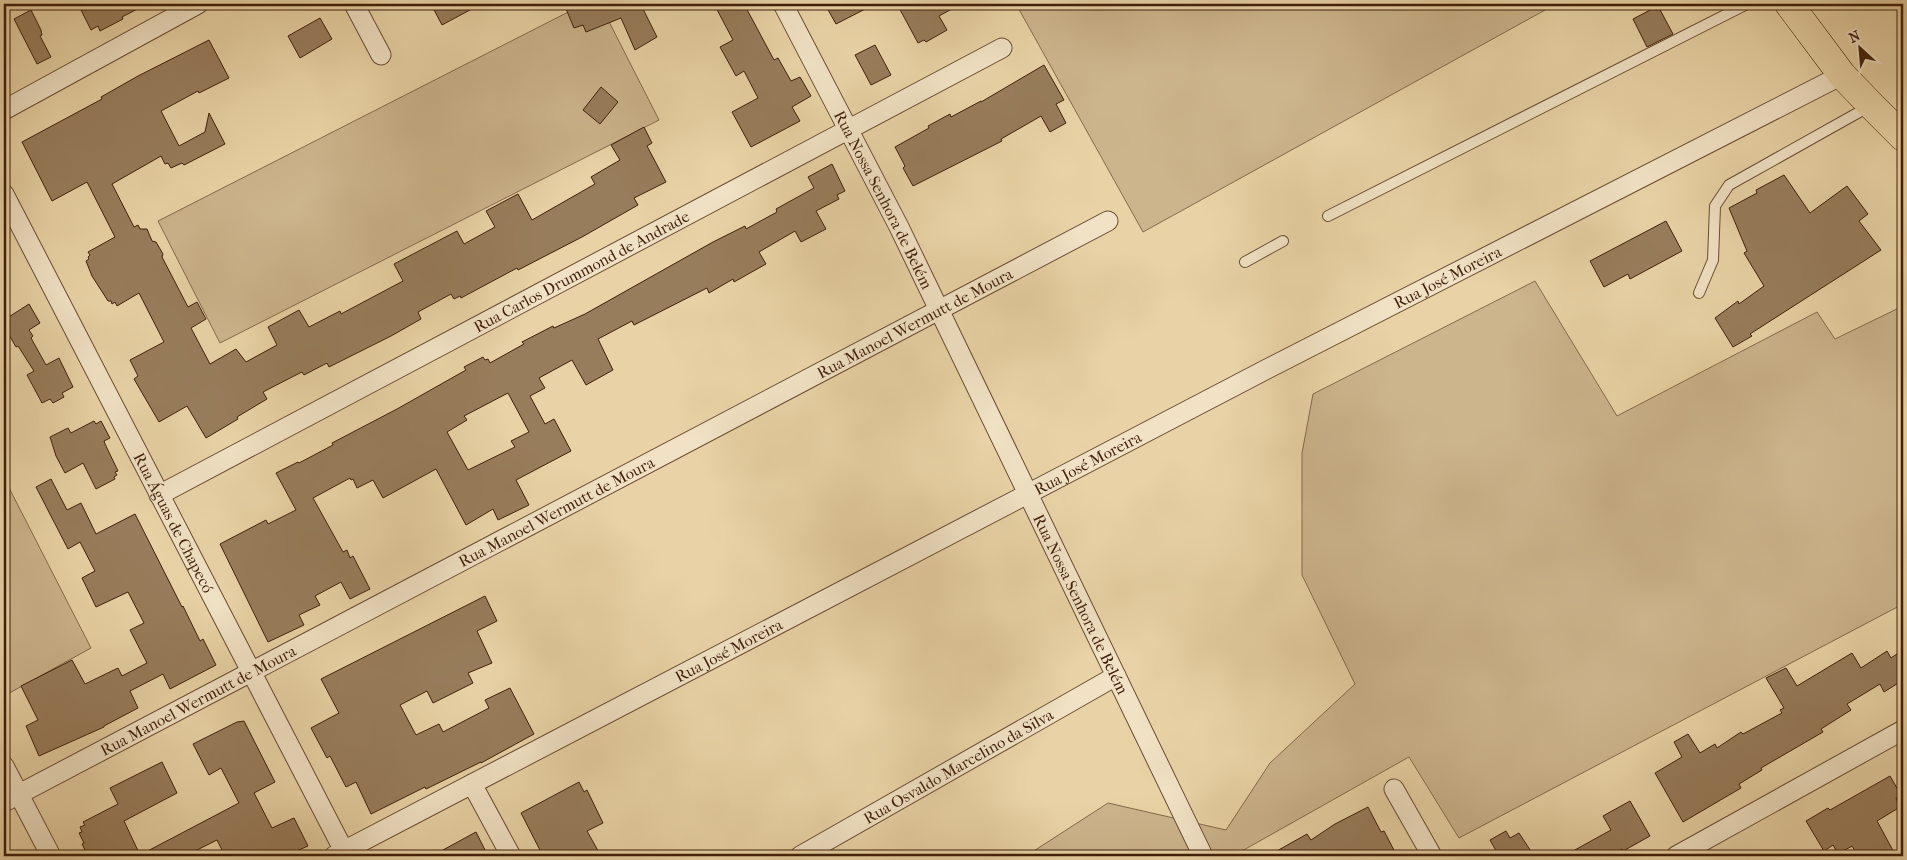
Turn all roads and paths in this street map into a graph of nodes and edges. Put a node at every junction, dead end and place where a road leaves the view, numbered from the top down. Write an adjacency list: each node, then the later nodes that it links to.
1 (198, 4): 10 (street)
2 (354, 4): 7 (street)
3 (783, 4): 11 (street, Rua Nossa Senhora de Belém)
4 (1748, 4): 14 (lane)
5 (1789, 4): 8 (main road)
6 (1002, 48): 11 (street, Rua Carlos Drummond de Andrade)
7 (381, 55)
8 (1842, 75): 9 (main road); 20 (street, Rua José Moreira)
9 (1871, 106): 12 (main road); 18 (lane)
10 (4, 110)
11 (848, 129): 19 (street, Rua Nossa Senhora de Belém); 21 (street, Rua Carlos Drummond de Andrade)
12 (1903, 137)
13 (4, 194): 21 (street, Rua Águas de Chapecó)
14 (1328, 216)
15 (1108, 221): 19 (street, Rua Manoel Wermutt de Moura)
16 (1283, 241): 17 (lane)
17 (1245, 262)
18 (1699, 293)
19 (939, 310): 20 (street, Rua Nossa Senhora de Belém); 22 (street, Rua Manoel Wermutt de Moura)
20 (1028, 494): 23 (street, Rua Nossa Senhora de Belém); 26 (street, Rua José Moreira)
21 (159, 495): 22 (street, Rua Águas de Chapecó)
22 (250, 672): 28 (street, Rua Manoel Wermutt de Moura); 29 (street, Rua Águas de Chapecó)
23 (1116, 676): 32 (street, Rua Osvaldo Marcelino da Silva); 33 (street, Rua Nossa Senhora de Belém)
24 (1903, 730): 35 (street)
25 (4, 766): 28 (street)
26 (472, 784): 29 (street, Rua José Moreira); 31 (street)
27 (1394, 789): 34 (street)
28 (11, 798): 30 (street)
29 (339, 854)
30 (51, 856)
31 (511, 856)
32 (800, 856)
33 (1203, 856)
34 (1432, 856)
35 (1676, 856)

